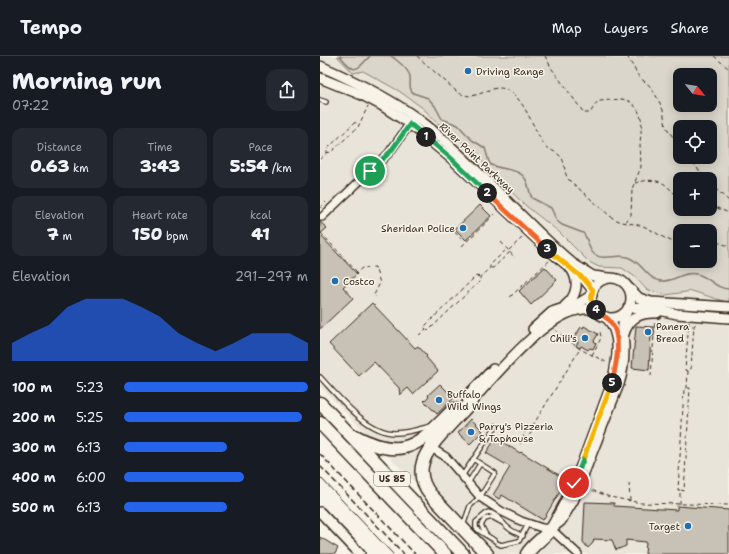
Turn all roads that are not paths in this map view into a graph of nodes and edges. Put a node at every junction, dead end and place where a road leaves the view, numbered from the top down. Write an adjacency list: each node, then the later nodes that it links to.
1 (320, 66): 3 (street, River Point Parkway)
2 (320, 78): 3 (street, River Point Parkway)
3 (412, 120): 4 (street); 5 (street, River Point Parkway); 6 (street, River Point Parkway)
4 (322, 217)
5 (571, 268): 8 (street, River Point Parkway); 9 (street)
6 (608, 278): 7 (street); 8 (street)
7 (630, 289): 10 (street); 11 (street)
8 (592, 293): 9 (street); 13 (street)
9 (564, 307): 17 (street)
10 (729, 307)
11 (627, 310): 12 (street); 13 (street); 15 (street)
12 (671, 313): 14 (street); 15 (street)
13 (602, 315): 17 (street); 32 (street)
14 (729, 318)
15 (623, 338): 32 (street)
16 (320, 377): 20 (lane)
17 (469, 400): 20 (highway); 23 (highway)
18 (320, 403): 22 (highway, US 85)
19 (320, 423): 35 (highway, US 85)
20 (440, 423): 22 (highway)
21 (496, 426): 24 (lane)
22 (348, 433): 36 (highway, US 85)
23 (430, 447): 26 (street); 31 (highway)
24 (473, 459): 25 (lane); 26 (lane)
25 (480, 464): 27 (lane); 28 (lane)
26 (462, 476): 27 (street)
27 (468, 482): 28 (street)
28 (480, 497): 30 (street); 31 (lane)
29 (320, 512): 34 (street)
30 (529, 523): 32 (street); 33 (lane)
31 (462, 529): 37 (highway)
32 (551, 529): 38 (highway); 39 (street)
33 (523, 536): 33 (lane)
34 (360, 554)
35 (445, 554)
36 (464, 554)
37 (486, 554)
38 (526, 554)
39 (578, 554)

